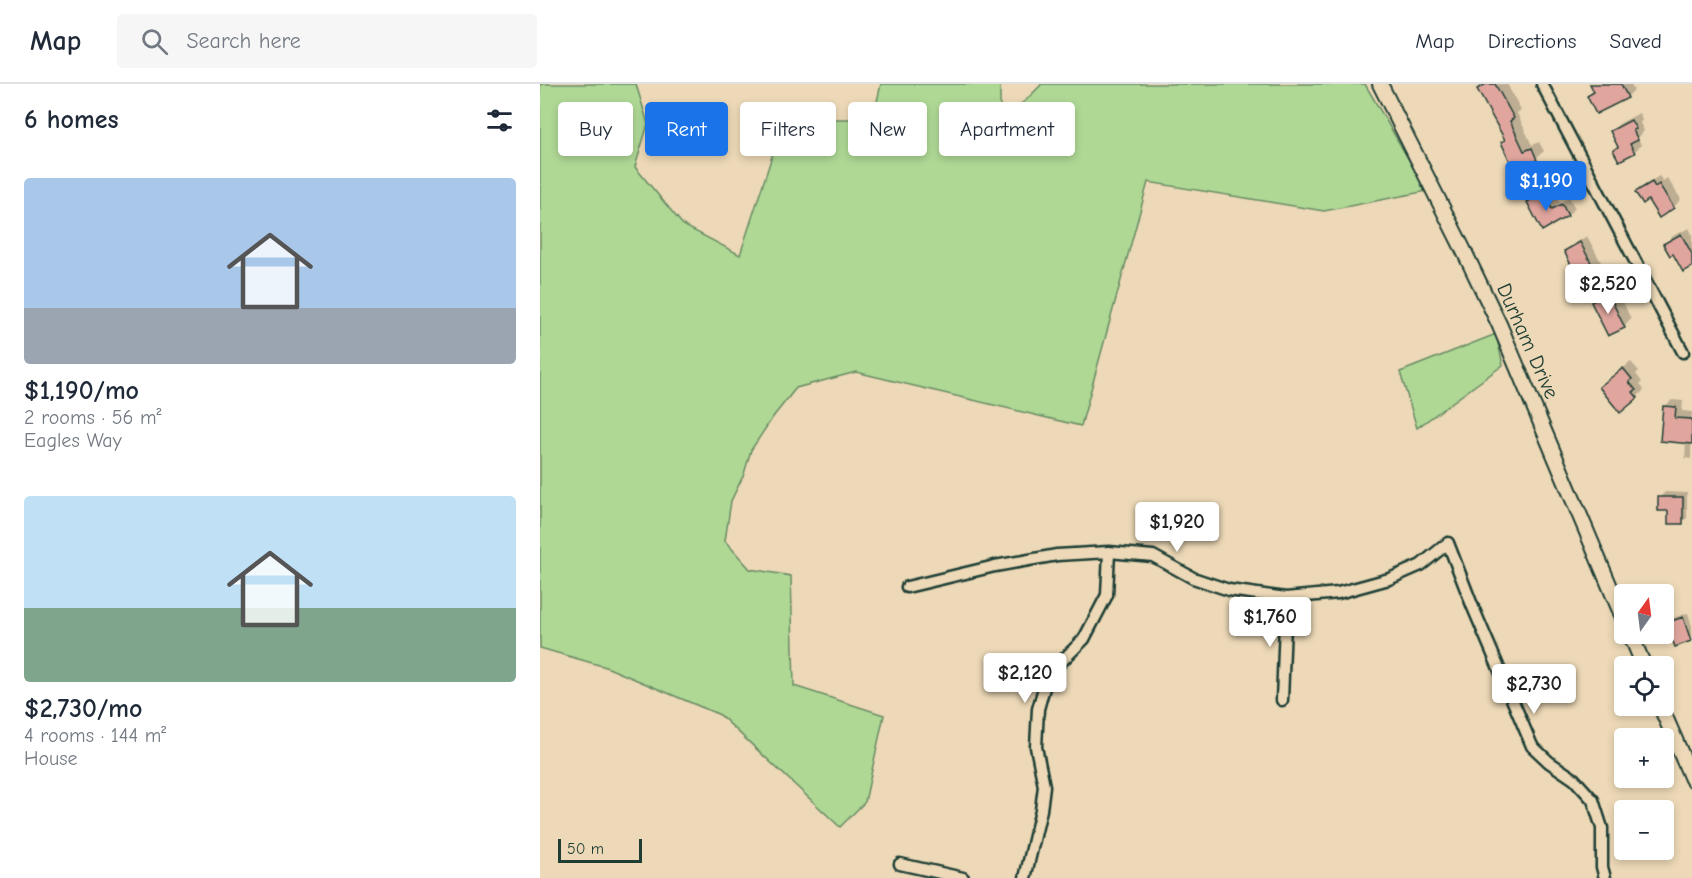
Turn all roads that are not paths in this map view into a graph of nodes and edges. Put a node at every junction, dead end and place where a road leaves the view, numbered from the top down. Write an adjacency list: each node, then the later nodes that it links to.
1 (1380, 84): 6 (street, Durham Drive)
2 (1542, 84): 3 (street)
3 (1683, 352)
4 (1109, 552): 5 (street); 7 (street); 13 (street)
5 (907, 587)
6 (1614, 596)
7 (1286, 598): 8 (street); 14 (street)
8 (1282, 700)
9 (1665, 716): 10 (street)
10 (1692, 779)
11 (900, 864): 12 (street)
12 (963, 878)
13 (1025, 878)
14 (1605, 878)

